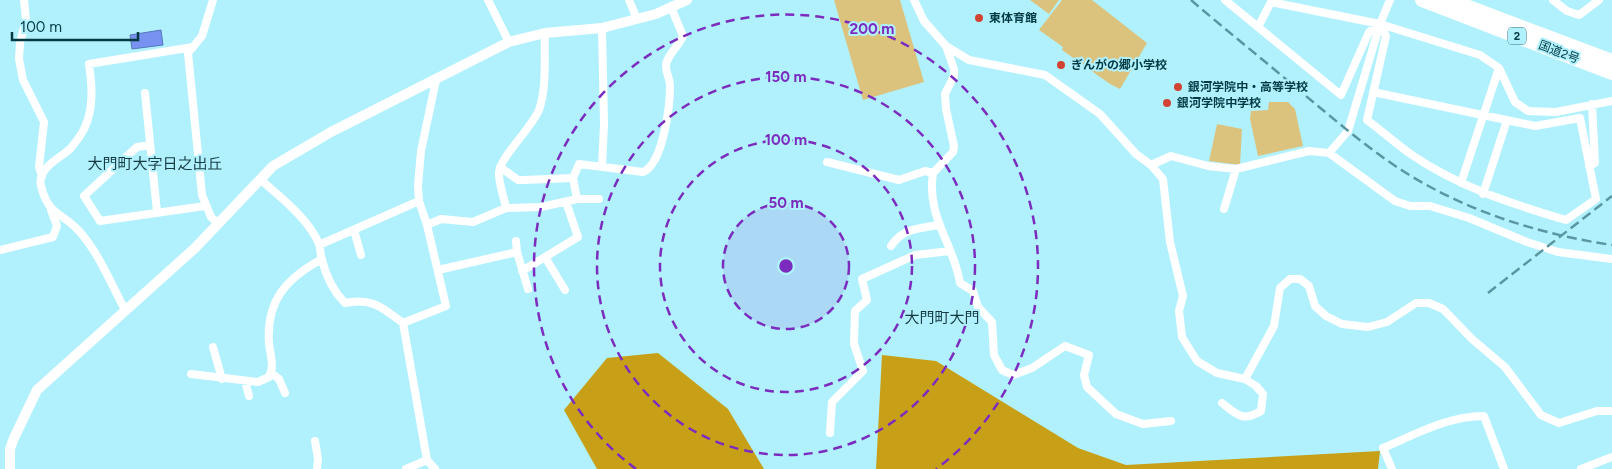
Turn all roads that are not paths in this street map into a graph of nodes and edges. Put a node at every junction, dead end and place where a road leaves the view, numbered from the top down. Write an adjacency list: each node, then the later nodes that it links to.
1 (24, 0): 41 (street)
2 (213, 0): 21 (street)
3 (488, 0): 19 (street)
4 (629, 0): 14 (street)
5 (687, 0): 13 (street)
6 (914, 0): 20 (street)
7 (1225, 0): 16 (street)
8 (1390, 0): 15 (street)
9 (1422, 0): 24 (highway, 国道2号 / 2)
10 (1450, 0): 22 (highway, 国道2号 / 2)
11 (1553, 0): 12 (street)
12 (1599, 0)
13 (671, 7): 14 (street); 38 (street)
14 (636, 19): 17 (street)
15 (1380, 24): 16 (street); 16 (street); 23 (street); 26 (street); 33 (street)
16 (1258, 27)
17 (602, 28): 18 (street); 38 (street)
18 (546, 34): 19 (street); 36 (street)
19 (509, 42): 25 (street)
20 (946, 46): 35 (street); 40 (street)
21 (193, 47): 41 (street); 50 (street)
22 (1612, 61)
23 (1499, 68): 29 (street); 30 (street)
24 (1612, 73)
25 (436, 80): 43 (street); 48 (street)
26 (1373, 92): 30 (street); 44 (street)
27 (145, 93): 32 (street)
28 (1612, 100): 29 (street)
29 (1592, 104): 37 (street)
30 (1482, 115): 31 (street); 44 (street)
31 (1507, 120): 37 (street); 45 (street)
32 (150, 145): 54 (street); 54 (street)
33 (1329, 154): 39 (street); 68 (street)
34 (827, 162): 40 (street)
35 (1152, 164): 39 (street); 79 (street)
36 (500, 166): 42 (street); 51 (street)
37 (1589, 166): 45 (street)
38 (602, 167): 42 (street)
39 (1236, 169): 52 (street)
40 (933, 173): 56 (street)
41 (42, 176): 53 (street)
42 (573, 178): 46 (street)
43 (260, 179): 55 (street); 60 (street)
44 (1461, 183): 45 (street)
45 (1483, 194)
46 (576, 199): 47 (street); 49 (street)
47 (599, 199)
48 (419, 201): 57 (street); 58 (street)
49 (566, 202): 51 (street); 66 (street)
50 (205, 206): 54 (street); 55 (street)
51 (506, 208): 57 (street)
52 (1224, 209)
53 (51, 210): 62 (street); 73 (street)
54 (157, 212)
55 (218, 223): 73 (street)
56 (938, 224): 61 (street); 63 (street)
57 (427, 225): 69 (street)
58 (354, 230): 60 (street); 65 (street)
59 (516, 241): 64 (street)
60 (319, 245): 67 (street)
61 (891, 246)
62 (0, 250)
63 (950, 251): 85 (street); 86 (street)
64 (517, 252): 69 (street); 70 (street)
65 (361, 256)
66 (545, 257): 70 (street); 72 (street)
67 (322, 259): 74 (street); 76 (street)
68 (1612, 259)
69 (438, 270): 74 (street)
70 (522, 271): 71 (street)
71 (528, 289)
72 (565, 290)
73 (125, 310): 90 (street)
74 (403, 323): 89 (street)
75 (213, 347): 78 (street)
76 (271, 372): 80 (street); 81 (street)
77 (190, 374): 78 (street)
78 (222, 379): 80 (street)
79 (1245, 379): 83 (street); 84 (street)
80 (245, 381): 82 (street)
81 (285, 393)
82 (249, 396)
83 (1222, 403)
84 (1612, 410)
85 (1171, 421)
86 (830, 433)
87 (315, 441): 91 (street)
88 (1612, 457): 96 (street)
89 (427, 460): 92 (street); 93 (street)
90 (10, 469)
91 (317, 469)
92 (406, 469)
93 (435, 469)
94 (1392, 469): 95 (street)
95 (1504, 469)
96 (1581, 469)

